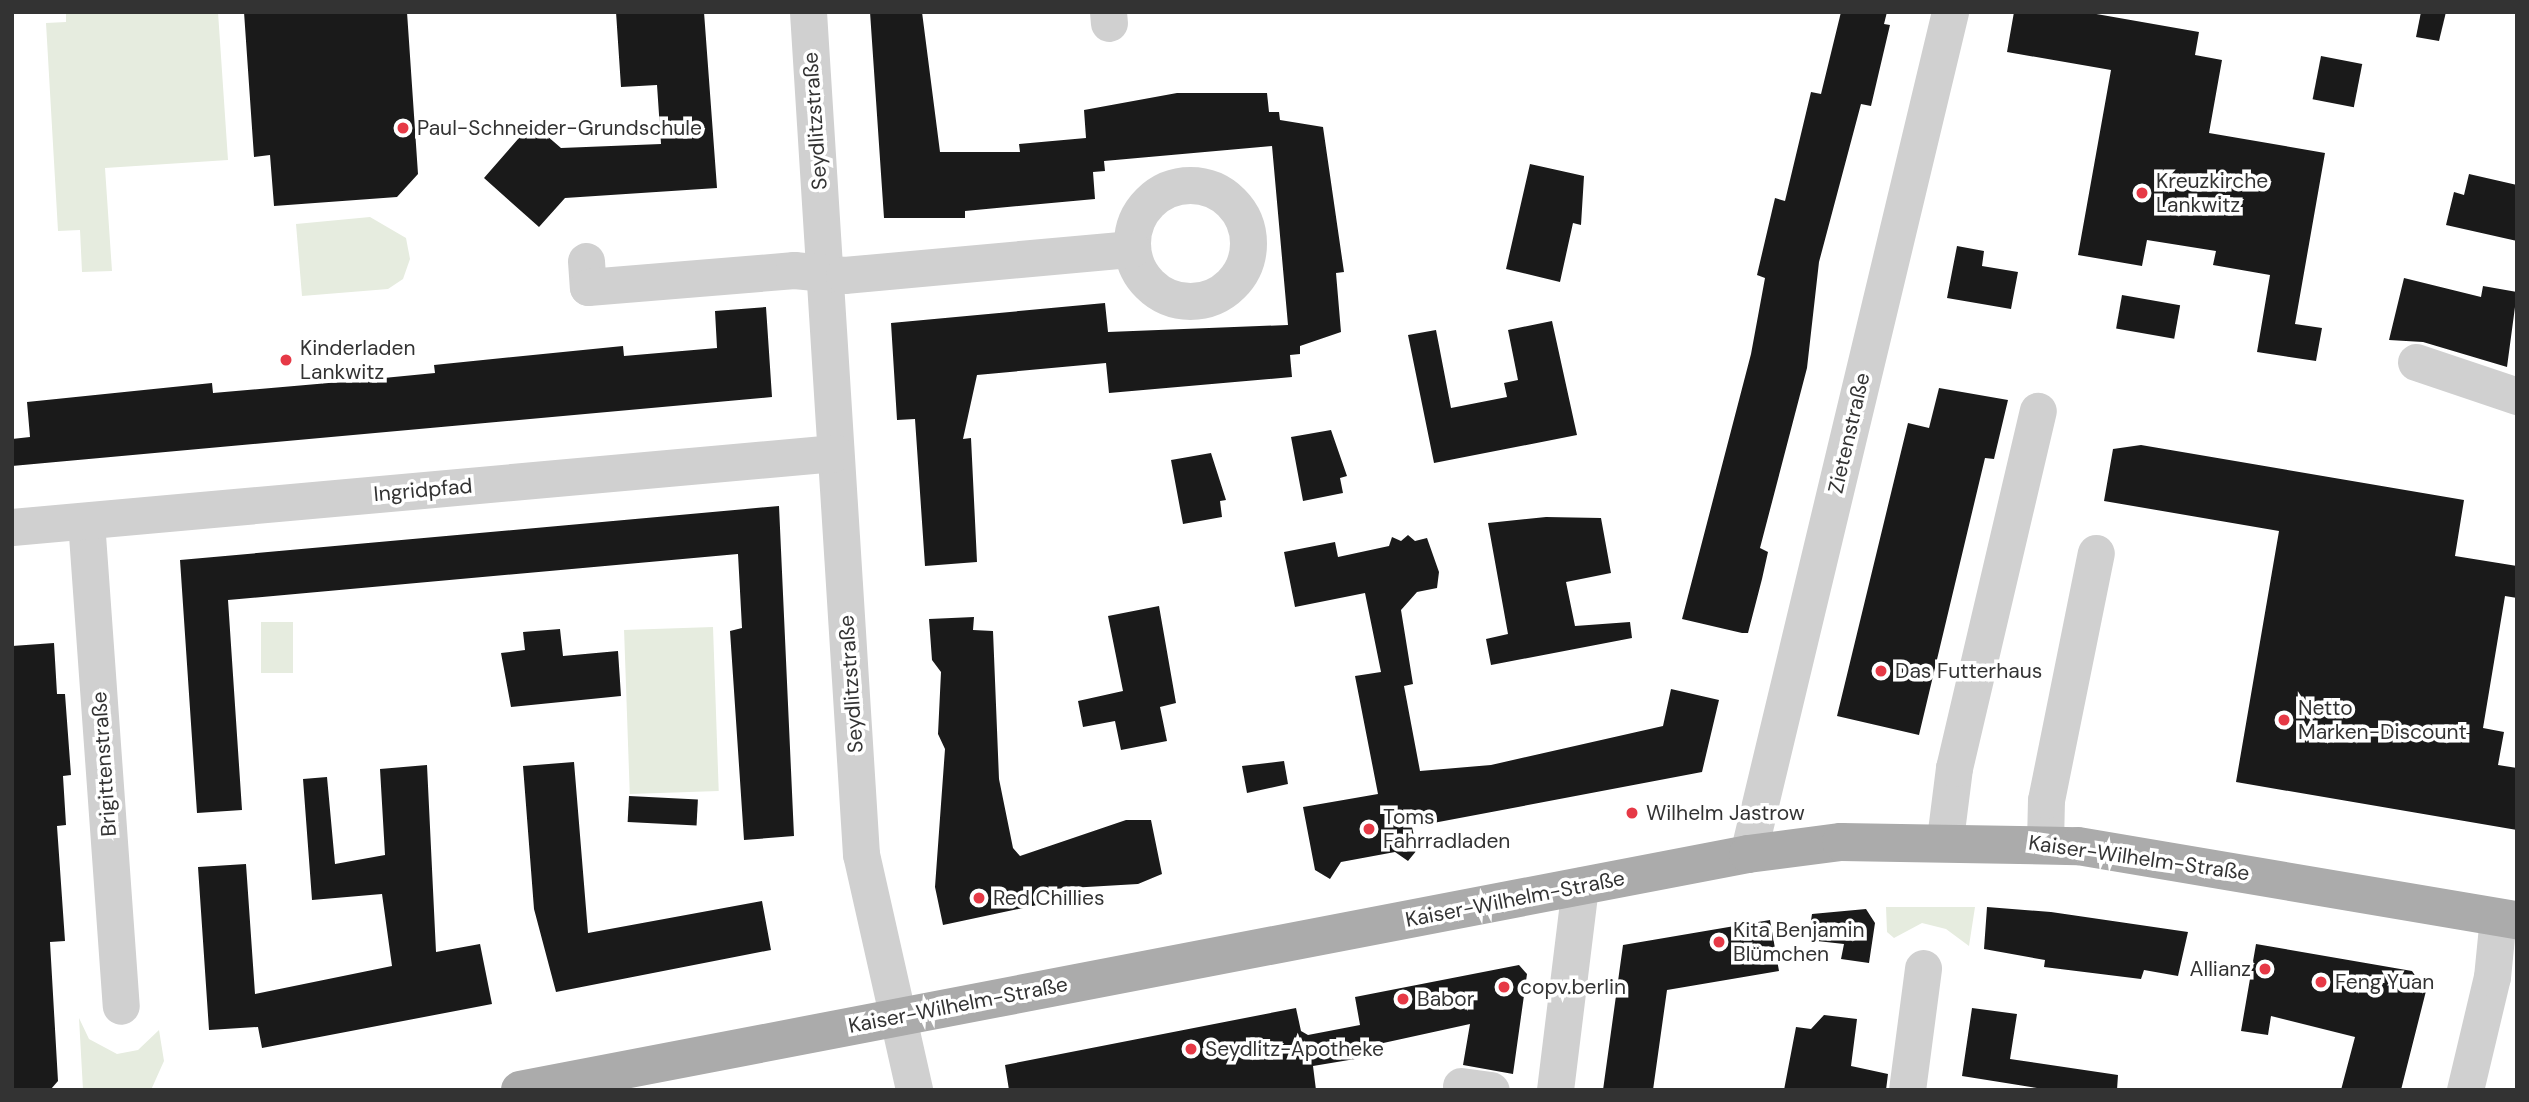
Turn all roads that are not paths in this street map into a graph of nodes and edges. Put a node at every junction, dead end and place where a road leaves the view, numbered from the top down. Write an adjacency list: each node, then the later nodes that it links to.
1 (808, 12): 5 (street, Seydlitzstraße)
2 (1950, 12): 15 (street, Zietenstraße)
3 (1132, 249): 5 (street)
4 (586, 261): 5 (street)
5 (823, 272): 9 (street, Seydlitzstraße)
6 (2416, 362): 7 (street)
7 (2517, 396)
8 (2038, 411): 13 (street)
9 (835, 453): 10 (street, Ingridpfad); 20 (street, Seydlitzstraße)
10 (86, 521): 11 (street, Ingridpfad); 19 (street, Brigittenstraße)
11 (12, 527)
12 (2096, 553): 14 (street)
13 (1945, 839): 14 (main road, Kaiser-Wilhelm-Straße); 15 (main road, Kaiser-Wilhelm-Straße)
14 (2045, 843): 17 (main road, Kaiser-Wilhelm-Straße)
15 (1748, 854): 16 (main road, Kaiser-Wilhelm-Straße)
16 (1580, 886): 20 (main road, Kaiser-Wilhelm-Straße); 23 (street)
17 (2507, 919): 25 (street)
18 (1923, 968): 24 (street)
19 (121, 1006)
20 (895, 1017): 21 (main road, Kaiser-Wilhelm-Straße); 22 (street, Seydlitzstraße)
21 (520, 1090)
22 (914, 1090)
23 (1555, 1090)
24 (1907, 1090)
25 (2465, 1090)

